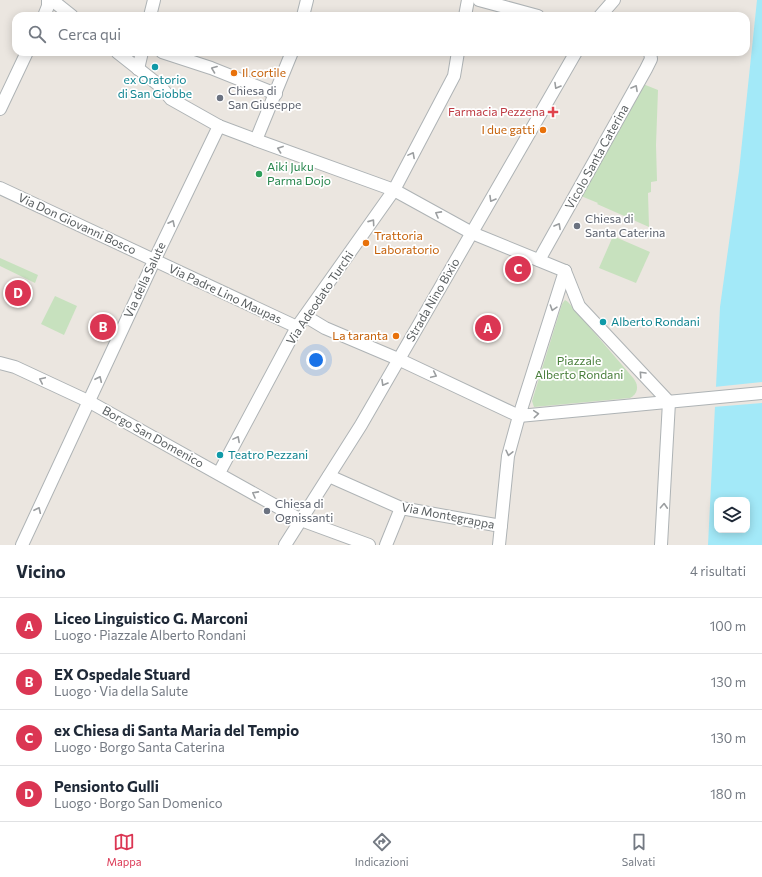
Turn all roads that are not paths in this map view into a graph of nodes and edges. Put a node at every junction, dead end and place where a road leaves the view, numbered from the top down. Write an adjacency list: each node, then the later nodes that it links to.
1 (48, 0): 8 (street)
2 (52, 0): 9 (street)
3 (154, 0): 10 (street)
4 (307, 0): 11 (street)
5 (468, 0): 12 (street)
6 (479, 0): 13 (street)
7 (614, 0): 14 (street)
8 (46, 12)
9 (67, 12)
10 (151, 12)
11 (304, 12)
12 (466, 12)
13 (523, 12)
14 (604, 12)
15 (25, 56): 25 (street)
16 (122, 56): 23 (street)
17 (141, 56): 23 (street)
18 (174, 56): 24 (street, one-way to 18)
19 (290, 56): 24 (street)
20 (457, 56): 29 (street, Via Adeodato Turchi, one-way to 20)
21 (574, 56): 30 (street, Strada Nino Bixio, one-way to 30)
22 (651, 56): 31 (street, Vicolo Santa Caterina, one-way to 22)
23 (138, 69): 26 (street)
24 (276, 94): 27 (street)
25 (0, 109)
26 (219, 126): 27 (street); 32 (street, Via della Salute, one-way to 26)
27 (256, 140): 29 (street, one-way to 27)
28 (0, 188): 32 (street, Via Don Giovanni Bosco)
29 (394, 190): 30 (street, one-way to 29); 34 (street, Via Adeodato Turchi, one-way to 29)
30 (472, 233): 31 (street); 36 (street, Strada Nino Bixio)
31 (539, 260): 33 (street)
32 (154, 261): 35 (street, Via Padre Lino Maupas); 39 (street, Via della Salute, one-way to 32)
33 (565, 271): 40 (street, one-way to 33); 41 (street, one-way to 41)
34 (304, 316): 35 (street, Via Adeodato Turchi); 36 (street)
35 (297, 327): 42 (street, Via Adeodato Turchi, one-way to 35)
36 (398, 359): 41 (street, one-way to 41); 43 (street, Strada Nino Bixio, one-way to 43)
37 (0, 363): 39 (street, Borgo San Domenico, one-way to 37)
38 (762, 393): 40 (street)
39 (88, 401): 42 (street, Borgo San Domenico); 47 (street, Via della Salute, one-way to 39)
40 (669, 402): 41 (street, one-way to 40); 52 (street, one-way to 40)
41 (519, 416): 46 (street, one-way to 46)
42 (218, 474): 45 (street, Borgo San Domenico, one-way to 42)
43 (329, 476): 44 (street, Via Montegrappa); 45 (street, Strada Nino Bixio)
44 (401, 508): 46 (street, Via Montegrappa); 50 (street)
45 (301, 520): 48 (street, Strada Nino Bixio); 49 (street, Borgo San Domenico)
46 (501, 526): 51 (street)
47 (22, 545)
48 (285, 545)
49 (369, 545)
50 (386, 545)
51 (499, 545)
52 (661, 545)

